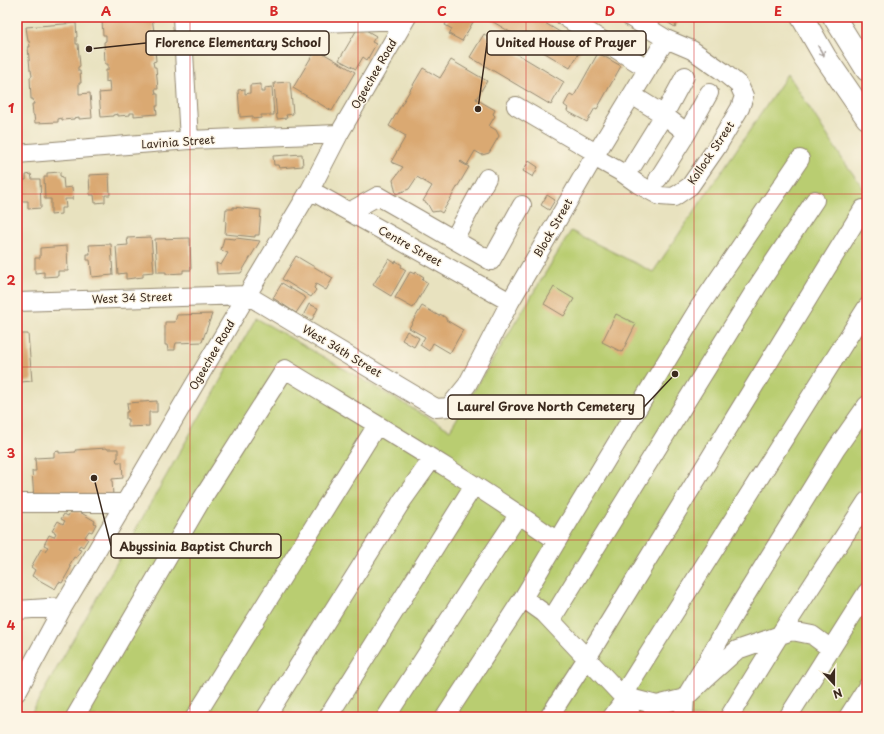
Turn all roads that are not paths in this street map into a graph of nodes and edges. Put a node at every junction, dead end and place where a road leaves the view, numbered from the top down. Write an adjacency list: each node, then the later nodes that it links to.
1 (565, 17): 8 (street)
2 (802, 17): 15 (highway, one-way to 15)
3 (834, 17): 9 (highway)
4 (634, 18): 7 (street)
5 (406, 19): 6 (street); 17 (street, Ogeechee Road)
6 (182, 22): 18 (street)
7 (666, 39): 8 (street, Block Street); 20 (street, Kollock Street)
8 (648, 69): 12 (street, Block Street)
9 (867, 70)
10 (685, 76): 14 (street)
11 (709, 93): 16 (street)
12 (632, 95): 14 (street); 20 (street, Block Street)
13 (516, 106): 20 (street, Kollock Street)
14 (664, 115): 16 (street); 22 (street)
15 (867, 118)
16 (687, 133): 24 (street)
17 (339, 134): 18 (street, Lavinia Street); 25 (street, Ogeechee Road)
18 (189, 140): 19 (street, Lavinia Street)
19 (17, 154)
20 (595, 155): 35 (street, Block Street)
21 (800, 159): 46 (street)
22 (633, 165)
23 (488, 178): 30 (street)
24 (658, 179)
25 (310, 190): 29 (street, Centre Street); 33 (street, Ogeechee Road)
26 (815, 200): 52 (street)
27 (522, 205): 31 (street)
28 (863, 209): 55 (street)
29 (349, 212): 30 (street); 32 (street, Centre Street)
30 (454, 239): 31 (street)
31 (480, 254): 32 (street)
32 (467, 278): 35 (street, Centre Street)
33 (247, 294): 34 (street, West 34 Street); 38 (street, West 34th Street); 44 (street, Ogeechee Road)
34 (17, 302)
35 (510, 302): 38 (street, Block Street)
36 (867, 307): 58 (street)
37 (867, 405): 59 (street)
38 (436, 408)
39 (377, 425): 40 (street); 60 (street); 61 (street)
40 (432, 459): 41 (street); 62 (street)
41 (474, 485): 45 (street); 63 (street)
42 (867, 501): 53 (street)
43 (17, 503): 44 (street)
44 (126, 503): 50 (street, Ogeechee Road)
45 (519, 514): 46 (street); 64 (street)
46 (557, 541): 48 (street)
47 (867, 592): 54 (street)
48 (523, 598): 52 (street); 65 (street)
49 (17, 605): 51 (street)
50 (63, 607): 51 (street); 57 (street, Ogeechee Road)
51 (17, 610)
52 (550, 620): 55 (street)
53 (779, 636): 54 (street); 59 (street); 70 (street)
54 (831, 649): 71 (street)
55 (586, 658): 58 (street); 66 (street)
56 (867, 687): 72 (street)
57 (17, 692)
58 (623, 697): 59 (street); 67 (street); 68 (street)
59 (685, 698): 69 (street)
60 (75, 717)
61 (195, 717)
62 (266, 717)
63 (328, 717)
64 (386, 717)
65 (445, 717)
66 (549, 717)
67 (612, 717)
68 (631, 717)
69 (682, 717)
70 (729, 717)
71 (788, 717)
72 (848, 717)

